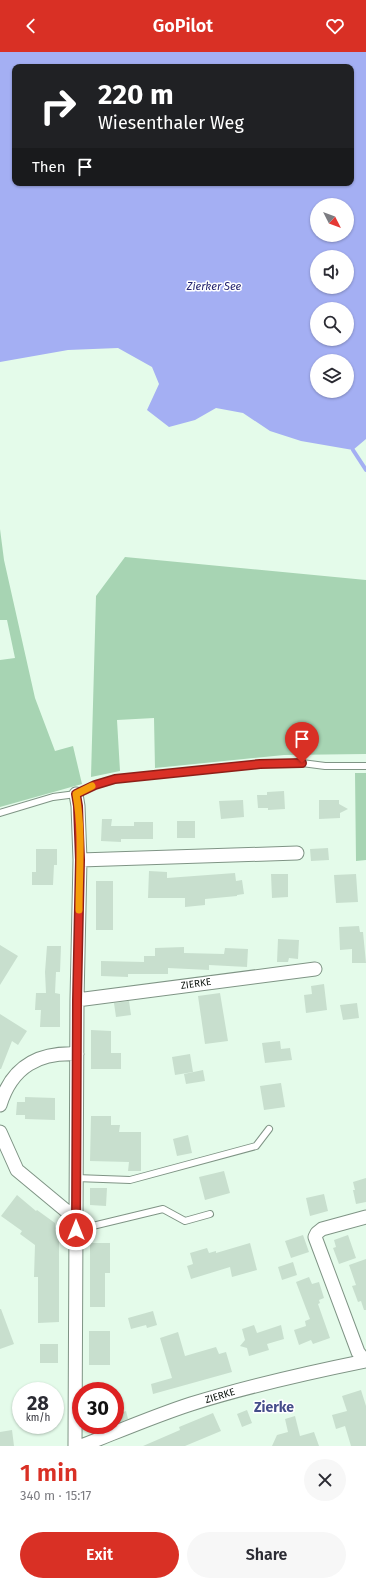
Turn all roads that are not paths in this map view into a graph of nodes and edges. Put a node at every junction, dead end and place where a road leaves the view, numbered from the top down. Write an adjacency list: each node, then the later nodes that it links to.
1 (366, 766): 2 (lane)
2 (76, 794): 3 (lane); 5 (street)
3 (0, 812)
4 (297, 853): 5 (street)
5 (80, 860): 7 (street)
6 (315, 968): 7 (street, ZIERKE)
7 (77, 1000): 8 (street)
8 (77, 1054): 9 (street); 12 (street)
9 (0, 1105)
10 (269, 1129): 12 (lane)
11 (0, 1135): 15 (street)
12 (76, 1178): 15 (street)
13 (210, 1214): 15 (lane)
14 (366, 1217): 16 (street, ZIERKE)
15 (76, 1225): 17 (street)
16 (366, 1362): 18 (street, ZIERKE)
17 (75, 1446)
18 (81, 1446)

